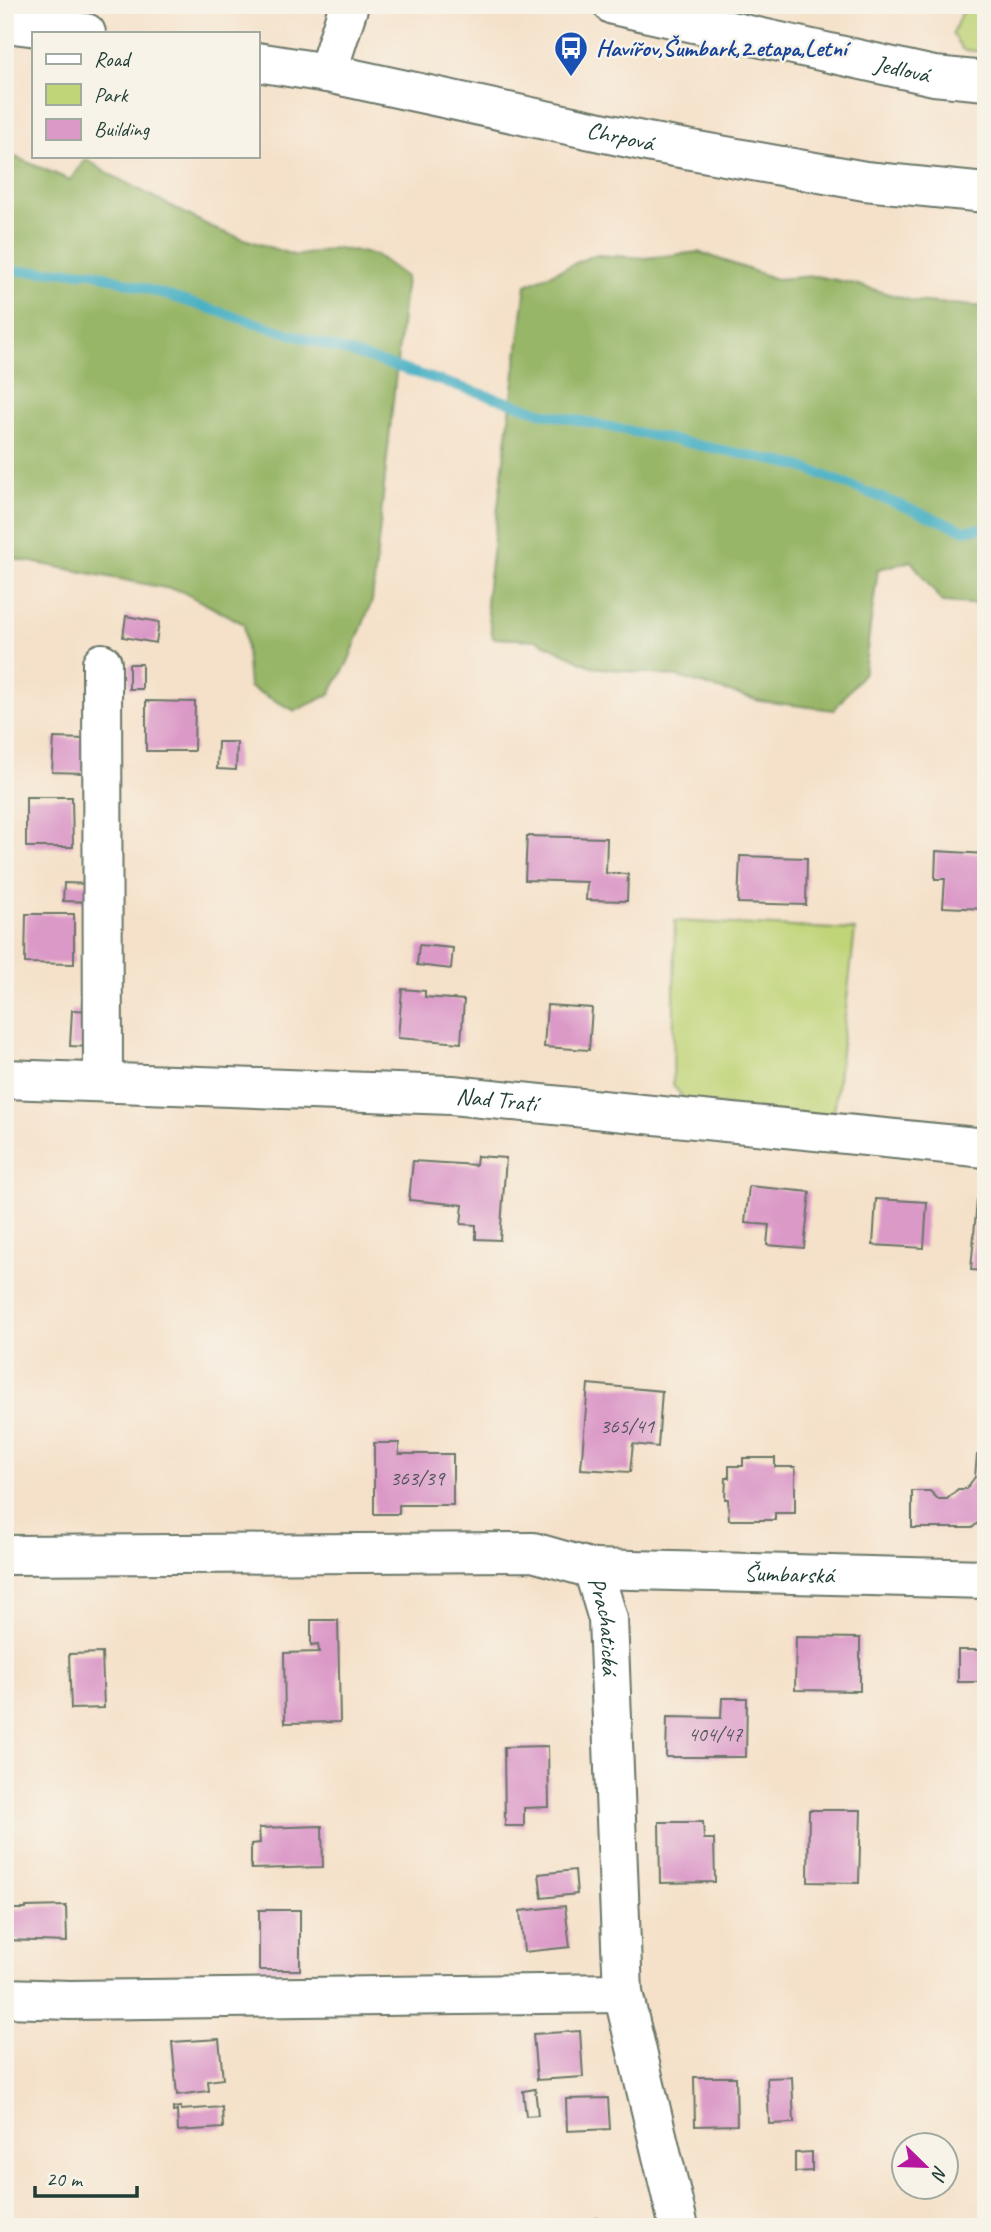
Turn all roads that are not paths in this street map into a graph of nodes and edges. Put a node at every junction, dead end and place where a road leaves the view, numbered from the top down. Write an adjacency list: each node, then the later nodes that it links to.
1 (349, 5): 6 (street)
2 (613, 5): 7 (street, Jedlová)
3 (5, 23): 4 (street)
4 (78, 32)
5 (259, 62): 6 (street, Chrpová)
6 (327, 73): 8 (street, Chrpová)
7 (986, 81)
8 (986, 193)
9 (102, 663): 11 (street)
10 (5, 1079): 11 (street, Nad Tratí)
11 (103, 1082): 12 (street, Nad Tratí)
12 (986, 1149)
13 (5, 1555): 14 (street, Prachatická)
14 (593, 1569): 15 (street, Šumbarská); 16 (street, Prachatická)
15 (986, 1578)
16 (623, 1993): 17 (street); 18 (street, Prachatická)
17 (5, 1998)
18 (679, 2227)

